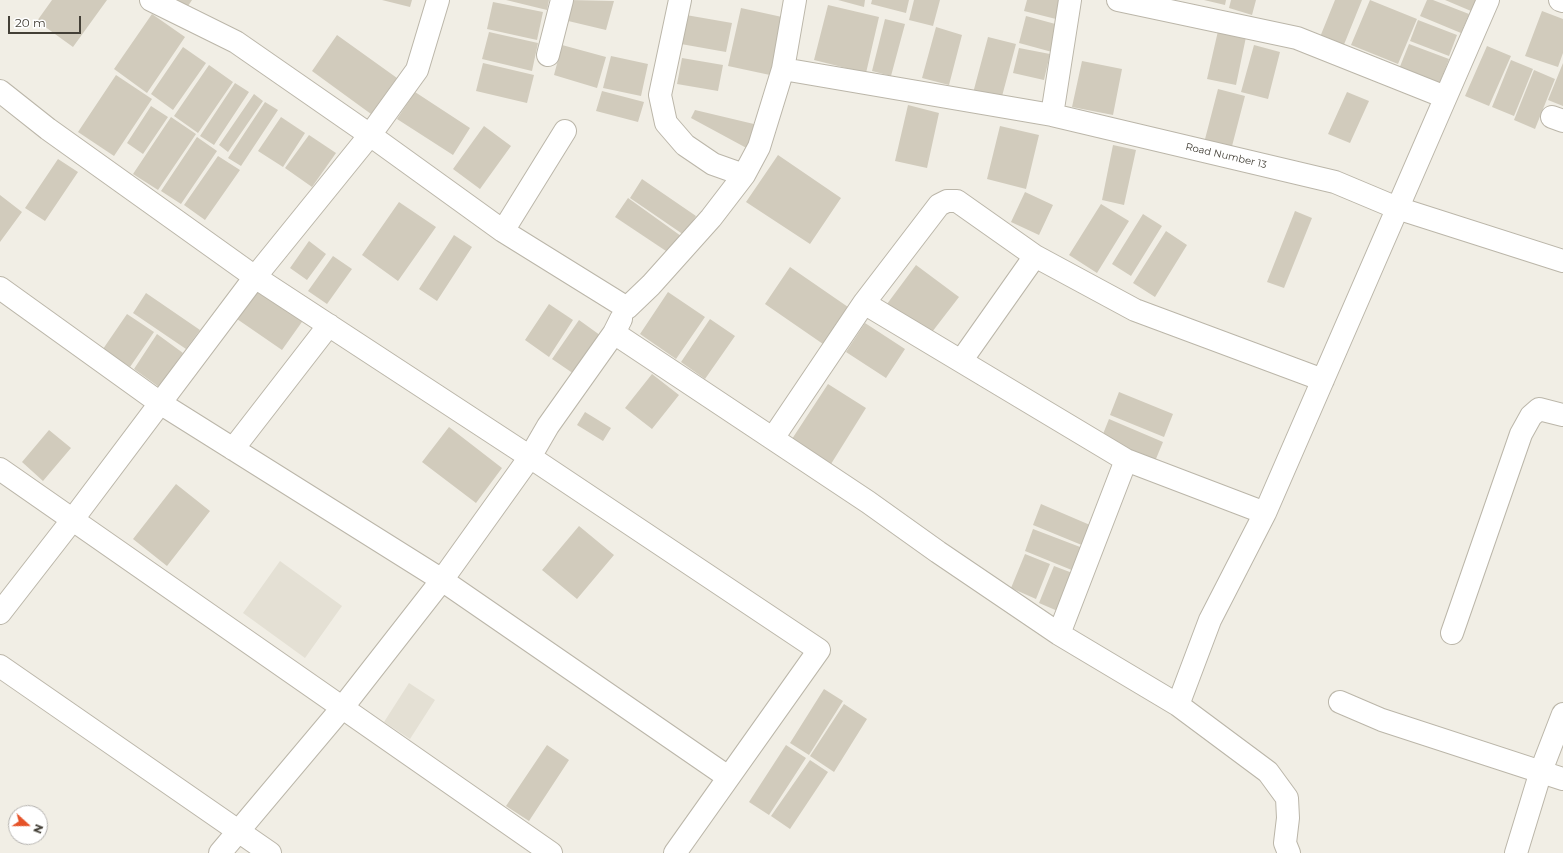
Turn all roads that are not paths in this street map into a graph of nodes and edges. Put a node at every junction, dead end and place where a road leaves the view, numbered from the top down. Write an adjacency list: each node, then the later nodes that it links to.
1 (151, 0): 17 (street)
2 (438, 0): 17 (street)
3 (562, 0): 11 (street)
4 (680, 0): 18 (street)
5 (1070, 0): 15 (street)
6 (1118, 0): 14 (street)
7 (1488, 0): 14 (street)
8 (1560, 0): 10 (street)
9 (788, 1): 12 (street)
10 (1563, 1)
11 (548, 55)
12 (783, 69): 15 (street, Road Number 13); 18 (street)
13 (0, 91): 23 (street)
14 (1445, 97): 19 (street)
15 (1052, 115): 19 (street, Road Number 13)
16 (565, 131): 20 (street)
17 (370, 135): 20 (street); 23 (street)
18 (744, 175): 26 (street)
19 (1397, 208): 22 (street, Road Number 13); 30 (street)
20 (503, 231): 26 (street)
21 (1035, 256): 25 (street); 29 (street); 30 (street)
22 (1563, 261)
23 (255, 277): 27 (street); 31 (street)
24 (0, 288): 31 (street)
25 (864, 303): 29 (street); 33 (street)
26 (627, 308): 28 (street)
27 (329, 325): 34 (street); 35 (street)
28 (614, 333): 33 (street); 35 (street)
29 (961, 361): 36 (street)
30 (1323, 380): 38 (street)
31 (160, 404): 34 (street); 39 (street)
32 (1563, 415): 42 (street)
33 (773, 438): 43 (street)
34 (232, 449): 40 (street)
35 (530, 457): 40 (street); 50 (street)
36 (1126, 460): 38 (street); 43 (street)
37 (0, 469): 39 (street)
38 (1265, 513): 46 (street)
39 (73, 519): 41 (street); 47 (street)
40 (442, 580): 47 (street); 50 (street)
41 (0, 613)
42 (1452, 633)
43 (1059, 634): 46 (street)
44 (0, 666): 52 (street)
45 (1340, 702): 49 (street)
46 (1178, 705): 57 (street)
47 (342, 708): 52 (street); 55 (street)
48 (1563, 714): 49 (street)
49 (1541, 771): 51 (street); 58 (street)
50 (728, 778): 56 (street)
51 (1563, 779)
52 (237, 832): 53 (street); 54 (street)
53 (220, 853)
54 (270, 853)
55 (551, 853)
56 (675, 853)
57 (1289, 853)
58 (1516, 853)

